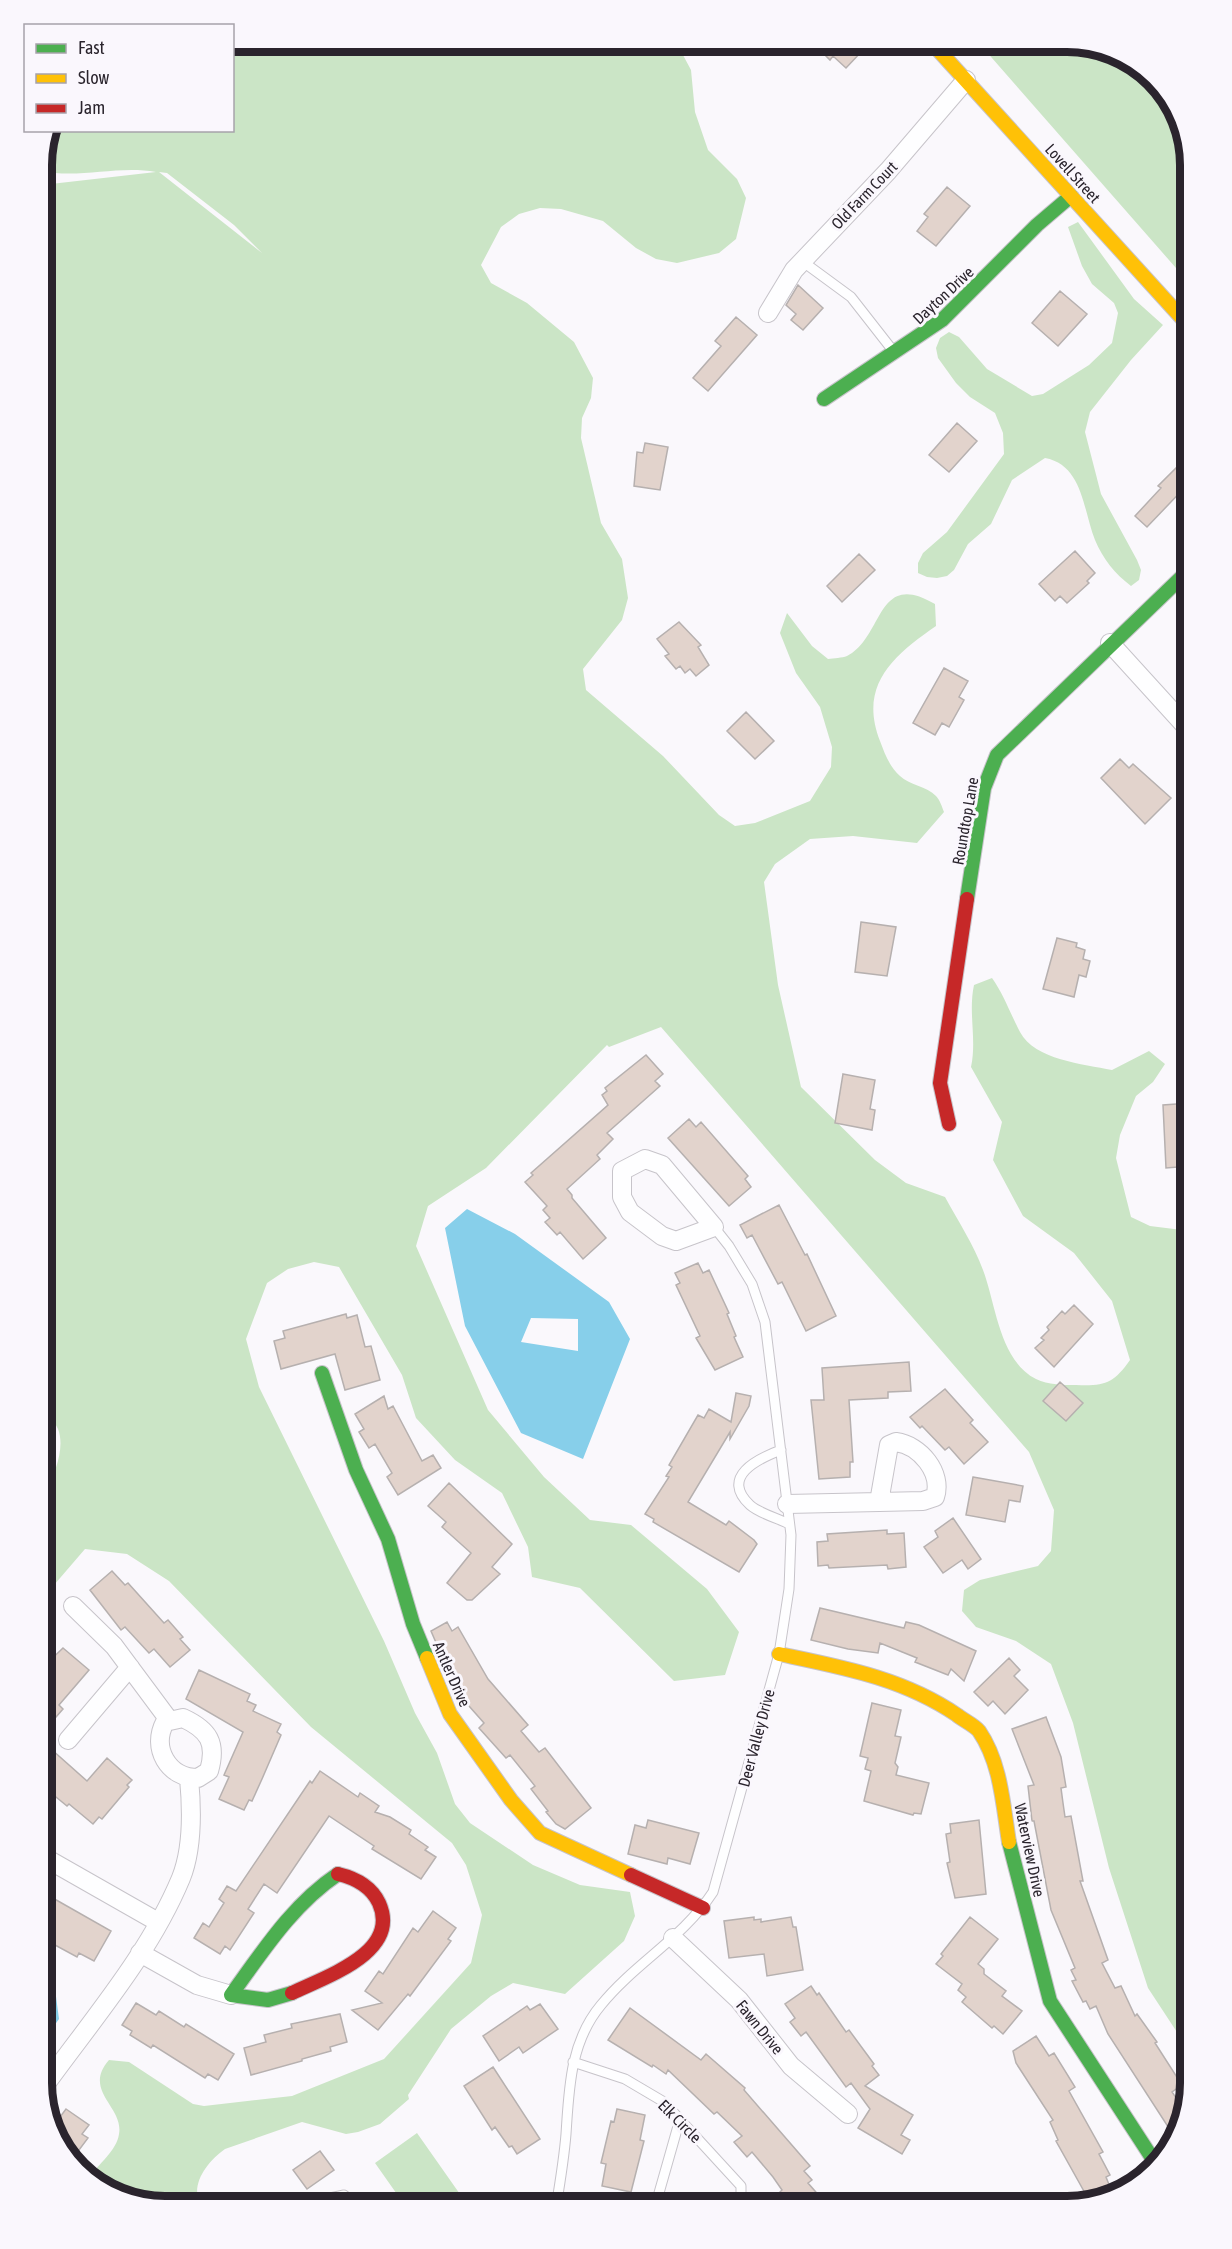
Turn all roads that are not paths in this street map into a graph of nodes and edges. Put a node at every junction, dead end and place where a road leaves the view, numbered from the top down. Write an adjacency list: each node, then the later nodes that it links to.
1 (941, 53): 2 (street, Lovell Street)
2 (966, 80): 3 (street, Lovell Street); 4 (street, Old Farm Court)
3 (1071, 196): 6 (street, Lovell Street); 7 (street, Dayton Drive)
4 (802, 261): 5 (street, Old Farm Court); 7 (lane)
5 (768, 313)
6 (1180, 316)
7 (896, 354): 8 (street, Dayton Drive)
8 (824, 399)
9 (1180, 577): 10 (street, Roundtop Lane)
10 (1110, 643): 11 (street); 12 (street, Roundtop Lane)
11 (1180, 720)
12 (949, 1124)
13 (714, 1227): 13 (street, Deer Valley Drive); 15 (lane, Deer Valley Drive)
14 (322, 1373): 26 (street, Antler Drive)
15 (781, 1450): 17 (lane, Deer Valley Drive); 18 (lane)
16 (879, 1502): 17 (street)
17 (787, 1504): 18 (lane, Deer Valley Drive)
18 (789, 1524): 20 (lane, Deer Valley Drive)
19 (73, 1606): 21 (street)
20 (778, 1654): 26 (lane, Deer Valley Drive); 35 (street, Waterview Drive)
21 (130, 1667): 22 (street); 23 (street)
22 (169, 1720): 24 (street); 24 (street)
23 (68, 1740)
24 (189, 1778): 27 (street)
25 (52, 1862): 27 (street)
26 (703, 1908): 28 (lane, Deer Valley Drive)
27 (158, 1922): 29 (street)
28 (673, 1938): 31 (lane, Deer Valley Drive); 33 (street, Fawn Drive)
29 (140, 1953): 30 (street); 32 (street)
30 (231, 1995): 30 (street)
31 (573, 2062): 34 (lane, Elk Circle); 36 (lane, Deer Valley Drive)
32 (52, 2075)
33 (848, 2114)
34 (680, 2120): 37 (lane); 38 (lane, Elk Circle)
35 (1151, 2159)
36 (558, 2196)
37 (658, 2196)
38 (741, 2196)

